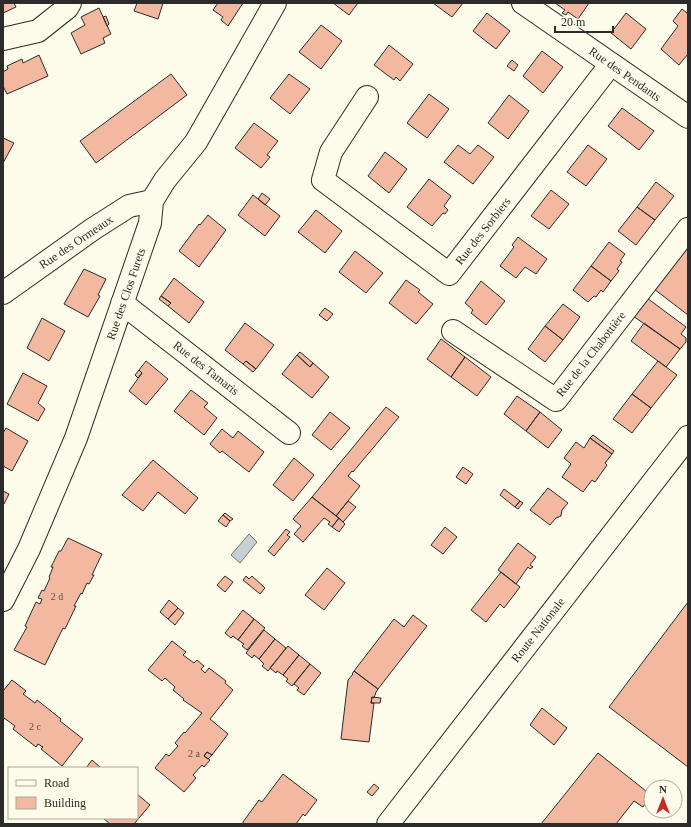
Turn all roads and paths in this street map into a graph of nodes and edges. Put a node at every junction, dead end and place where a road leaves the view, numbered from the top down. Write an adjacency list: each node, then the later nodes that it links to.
1 (70, 3): 4 (street)
2 (275, 3): 8 (street, Rue des Clos Furets)
3 (523, 3): 5 (street, Rue des Pendants)
4 (3, 39)
5 (611, 64): 6 (street, Rue des Sorbiers); 7 (street, Rue des Pendants)
6 (367, 97)
7 (685, 110)
8 (152, 201): 10 (street, Rue des Ormeaux); 11 (street, Rue des Clos Furets)
9 (688, 229): 12 (street, Rue de la Chabottière)
10 (3, 293)
11 (122, 303): 13 (street, Rue des Tamaris); 15 (street, Rue des Clos Furets)
12 (453, 331)
13 (289, 433)
14 (688, 437): 16 (street, Route Nationale)
15 (3, 600)
16 (388, 824)

